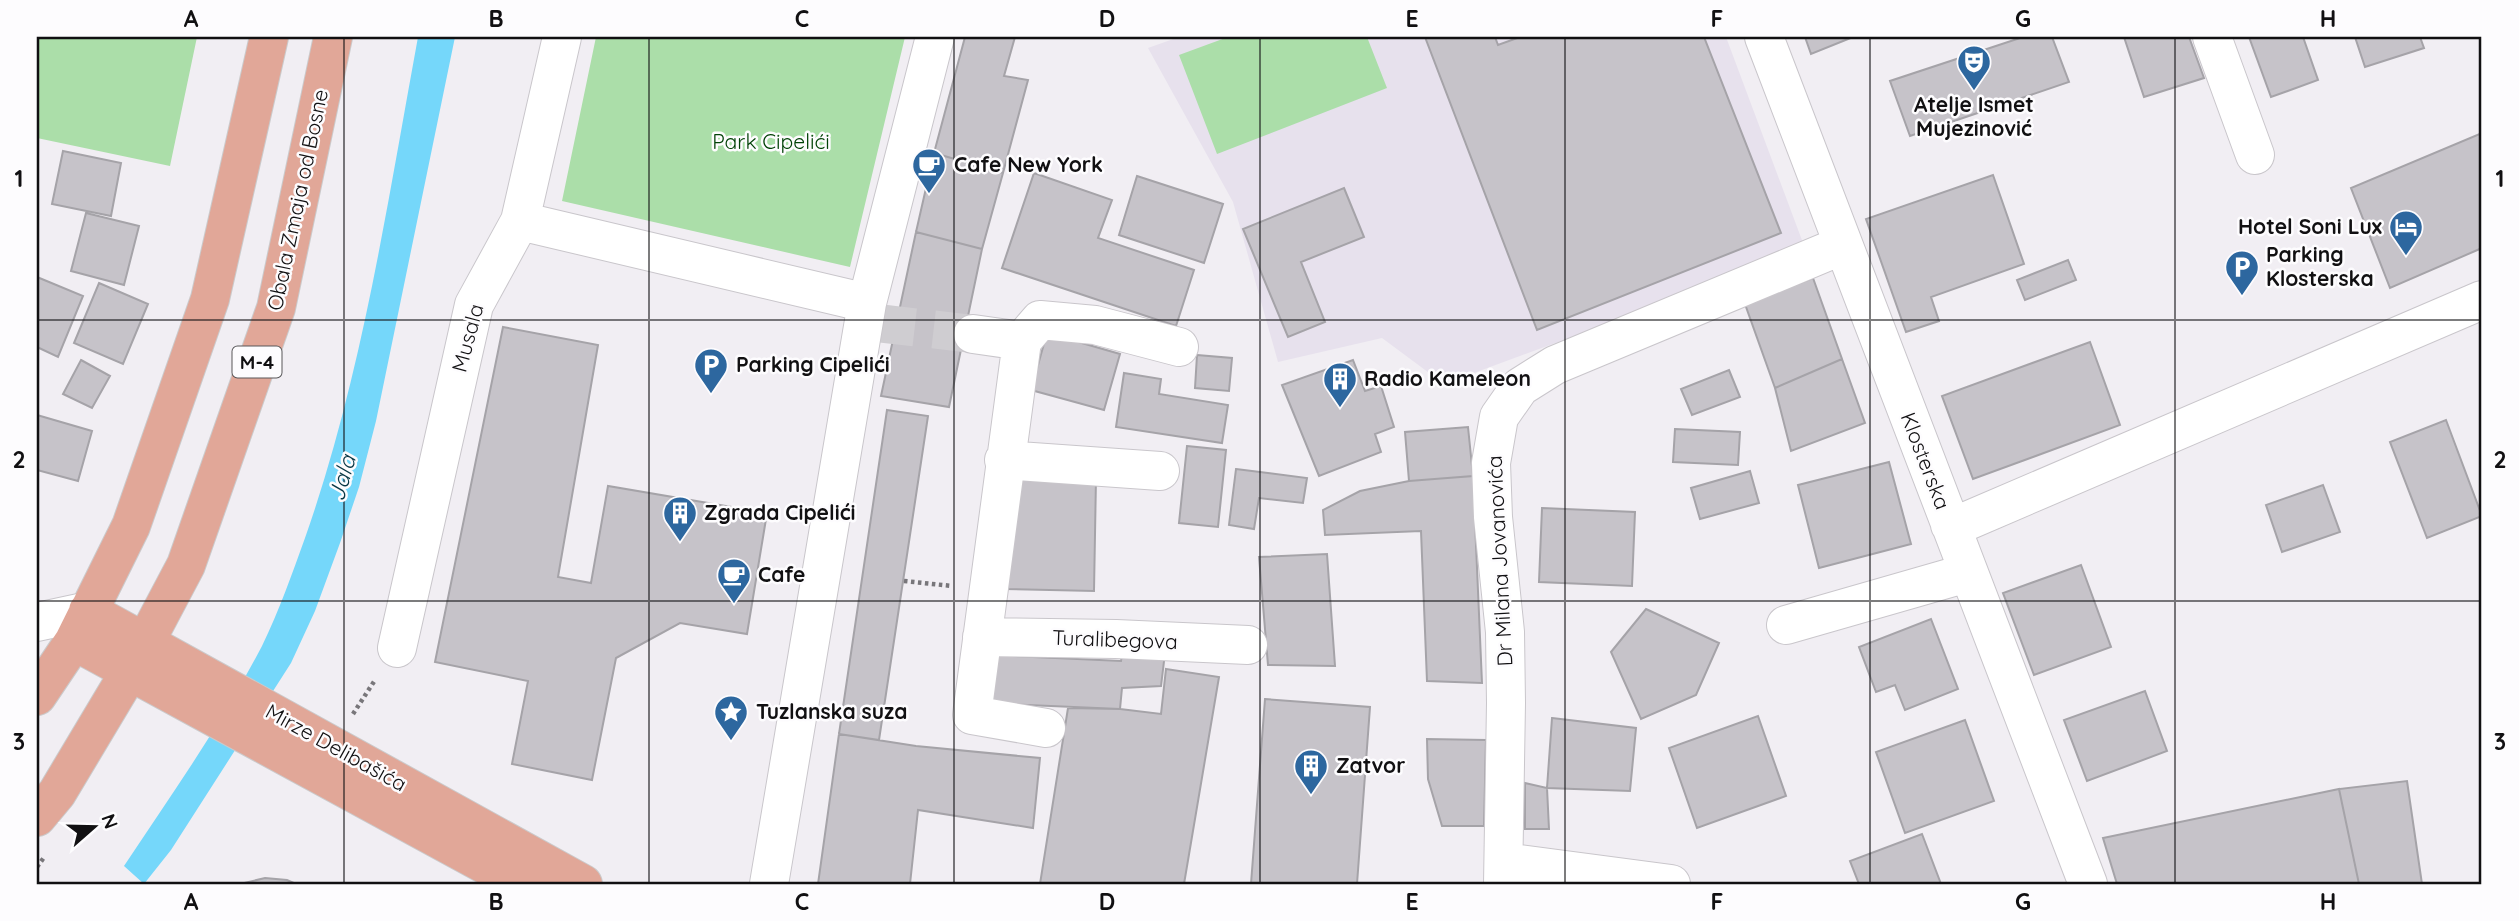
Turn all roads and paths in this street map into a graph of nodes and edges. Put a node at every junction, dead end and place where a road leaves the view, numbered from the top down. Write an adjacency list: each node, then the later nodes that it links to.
1 (269, 37): 23 (main road)
2 (333, 37): 27 (main road, Obala Zmaja od Bosne / M-4)
3 (562, 37): 8 (street, Musala)
4 (934, 37): 11 (street)
5 (1764, 37): 9 (street, Klosterska)
6 (2212, 37): 7 (street)
7 (2255, 155)
8 (520, 221): 11 (street); 26 (street, Musala)
9 (1843, 245): 17 (street, Klosterska); 32 (street, Dr Milana Jovanovića)
10 (2482, 300): 17 (street)
11 (869, 315): 34 (street)
12 (973, 334): 13 (street)
13 (1022, 341): 14 (street); 15 (street)
14 (1179, 347)
15 (1004, 460): 16 (street); 20 (street)
16 (1160, 471)
17 (1950, 525): 18 (street, Klosterska)
18 (1967, 573): 22 (street); 36 (street, Klosterska)
19 (904, 581): 20 (path)
20 (988, 590): 24 (street)
21 (37, 623): 23 (street)
22 (1786, 625)
23 (81, 626): 27 (main road, Mirze Delibašića); 28 (main road)
24 (982, 637): 25 (street, Turalibegova); 30 (street)
25 (1248, 645)
26 (397, 648): 29 (path)
27 (138, 657): 31 (main road, M-4); 33 (main road, Mirze Delibašića)
28 (37, 696)
29 (347, 723)
30 (1046, 728)
31 (37, 817)
32 (1504, 873): 35 (street)
33 (551, 880)
34 (769, 884)
35 (1671, 884)
36 (2088, 884)

